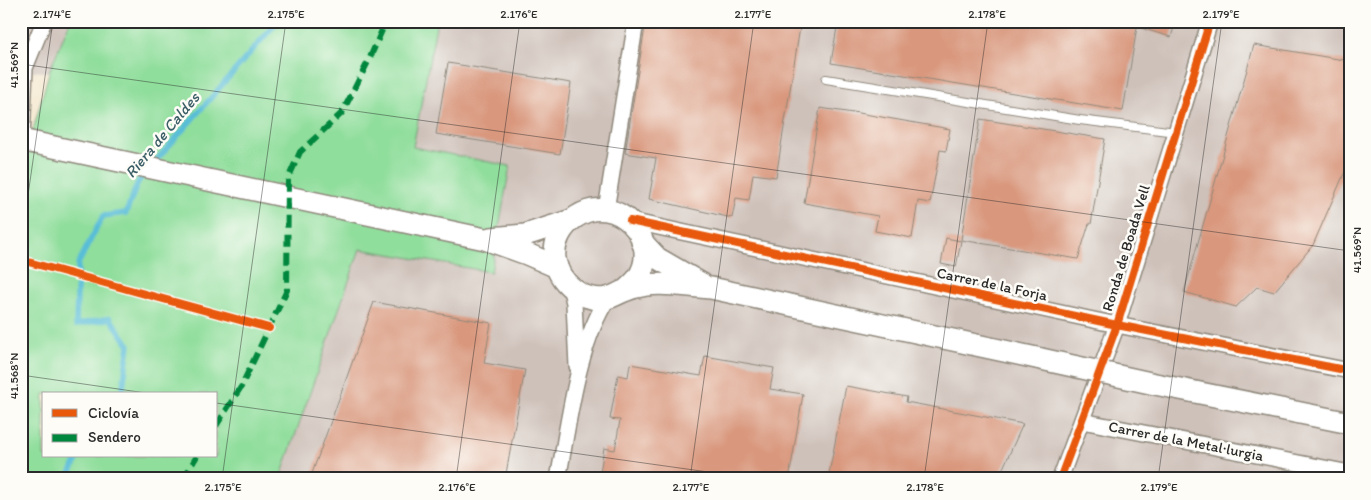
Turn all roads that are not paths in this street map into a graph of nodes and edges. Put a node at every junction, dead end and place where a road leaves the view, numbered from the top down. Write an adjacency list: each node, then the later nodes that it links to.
1 (44, 21): 4 (street)
2 (636, 21): 8 (street)
3 (1210, 21): 6 (street, Ronda de Boada Vell)
4 (23, 70): 7 (street)
5 (826, 79): 6 (lane)
6 (1176, 132): 17 (street, Ronda de Boada Vell)
7 (22, 140): 11 (main road)
8 (606, 210): 9 (main road); 10 (main road)
9 (569, 221): 11 (main road); 13 (main road)
10 (630, 221): 12 (main road); 17 (street, Carrer de la Forja)
11 (485, 239): 13 (main road)
12 (642, 242): 15 (main road); 16 (main road)
13 (557, 267): 14 (main road)
14 (570, 286): 16 (main road); 19 (street)
15 (711, 288): 16 (main road); 21 (main road, bridge)
16 (617, 294): 19 (street)
17 (1117, 325): 18 (street, Carrer de la Forja); 20 (street, Ronda de Boada Vell)
18 (1350, 371)
19 (577, 377): 23 (street)
20 (1082, 421): 22 (street, Carrer de la Metal·lurgia); 24 (street, Ronda de Boada Vell)
21 (1350, 421)
22 (1350, 473)
23 (558, 479)
24 (1060, 479)

